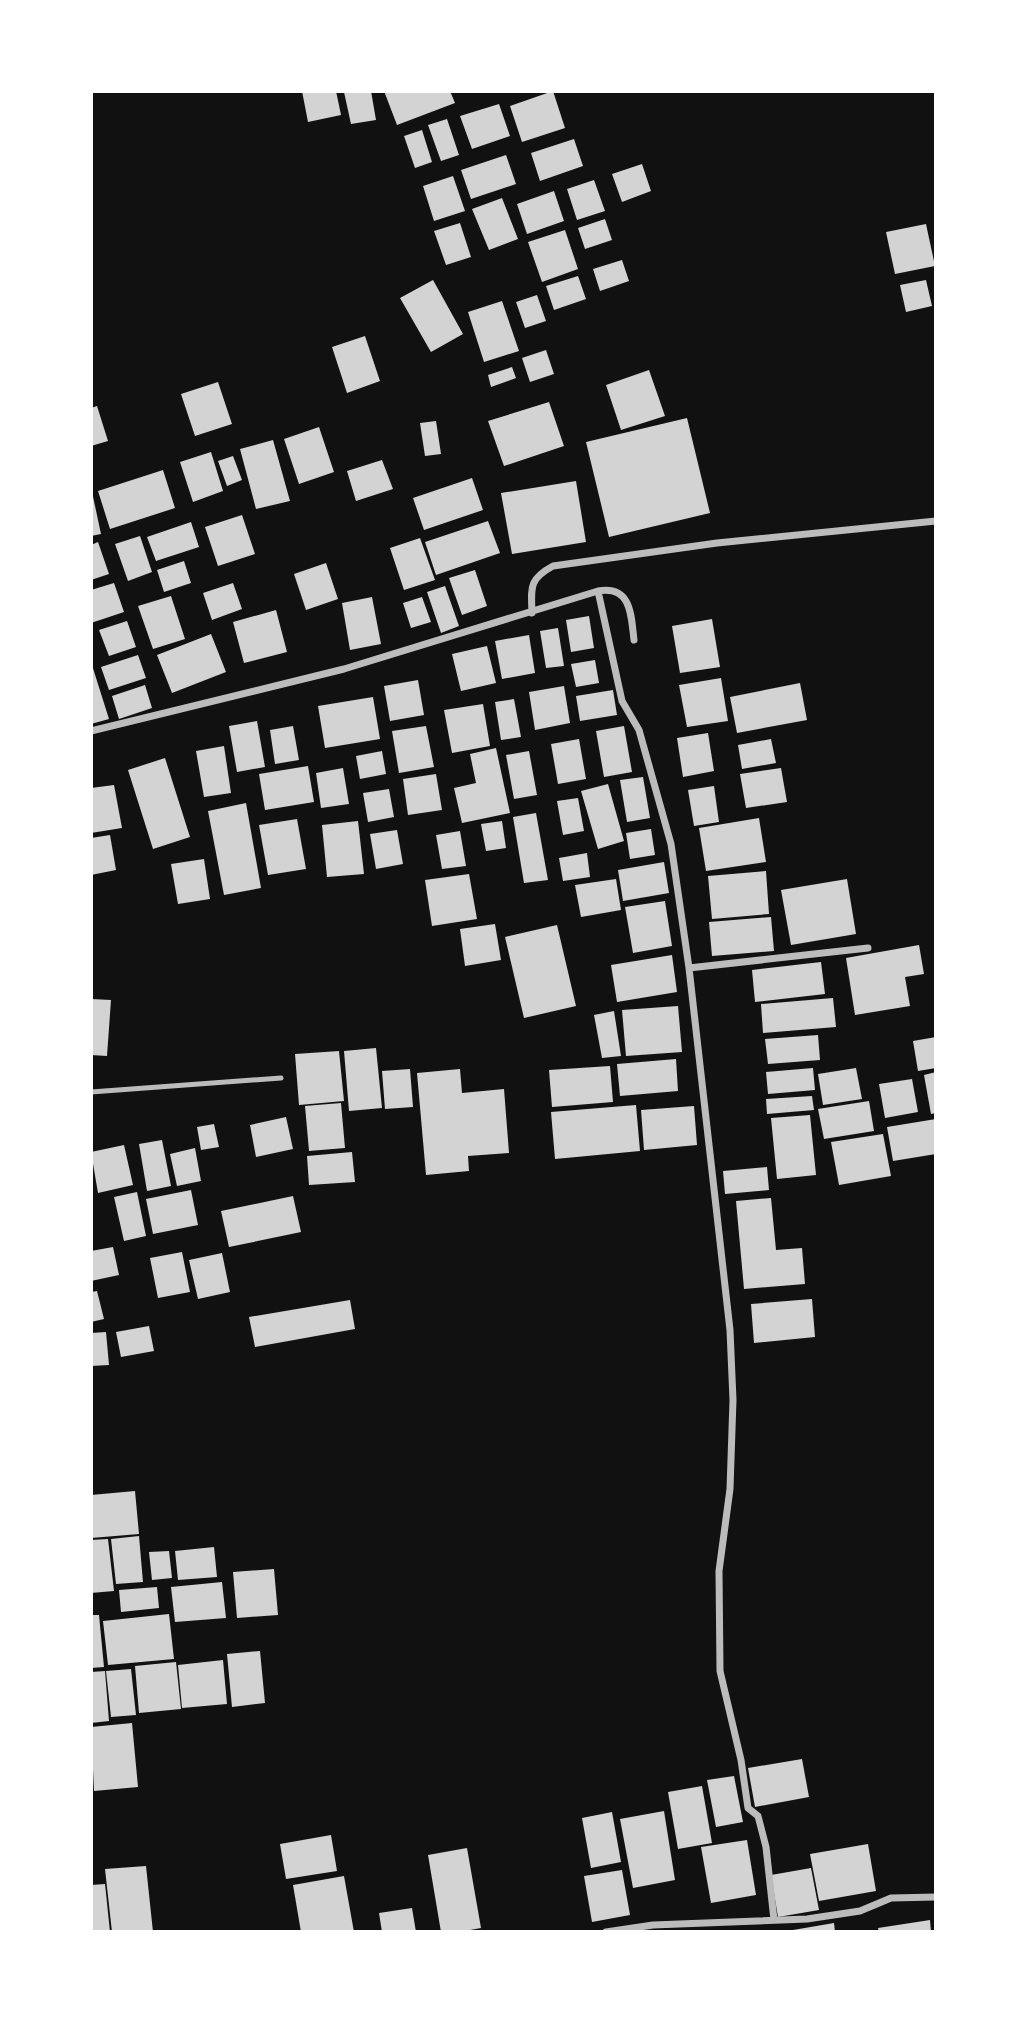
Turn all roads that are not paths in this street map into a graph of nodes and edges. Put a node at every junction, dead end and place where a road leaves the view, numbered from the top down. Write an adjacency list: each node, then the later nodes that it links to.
1 (936, 522): 3 (street)
2 (598, 591): 3 (street); 4 (street); 7 (street)
3 (533, 612): 5 (street)
4 (635, 640)
5 (91, 731)
6 (868, 948): 7 (street)
7 (689, 968): 11 (street)
8 (281, 1078): 9 (lane)
9 (91, 1092)
10 (936, 1896): 11 (street)
11 (774, 1920): 12 (street)
12 (606, 1932)

